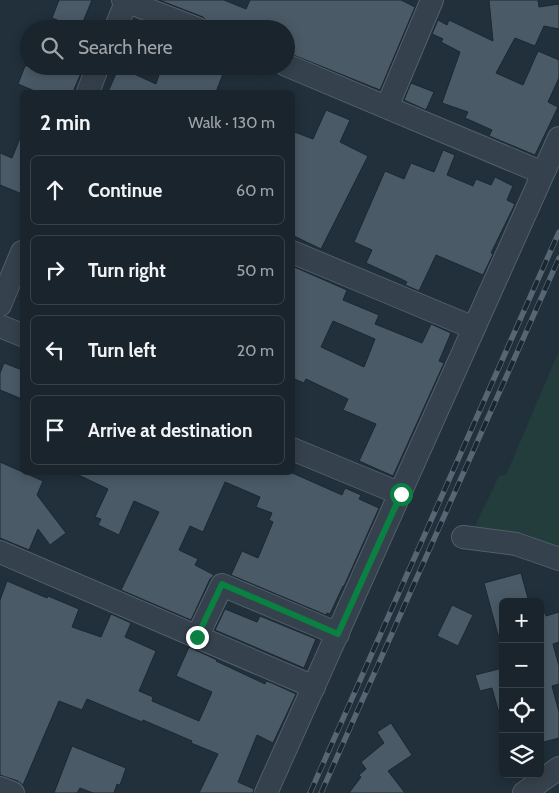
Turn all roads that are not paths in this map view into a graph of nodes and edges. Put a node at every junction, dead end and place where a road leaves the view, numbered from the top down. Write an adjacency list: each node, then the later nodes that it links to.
1 (125, 0): 3 (street); 4 (street)
2 (432, 0): 8 (street)
3 (117, 20)
4 (175, 20)
5 (295, 69): 8 (street)
6 (95, 75): 7 (street)
7 (89, 90)
8 (387, 106): 10 (street)
9 (559, 138): 10 (street)
10 (543, 173): 15 (street)
11 (295, 253): 15 (street)
12 (20, 257): 13 (street)
13 (0, 305)
14 (0, 326): 16 (street)
15 (474, 328): 18 (street)
16 (20, 335)
17 (295, 449): 18 (street)
18 (401, 494): 22 (street)
19 (463, 537): 21 (street)
20 (0, 552): 23 (street)
21 (559, 559)
22 (338, 634): 23 (street); 24 (street)
23 (197, 637): 24 (street)
24 (314, 687): 28 (street)
25 (559, 768): 29 (street)
26 (0, 788): 27 (street)
27 (13, 793)
28 (266, 793)
29 (524, 793)

